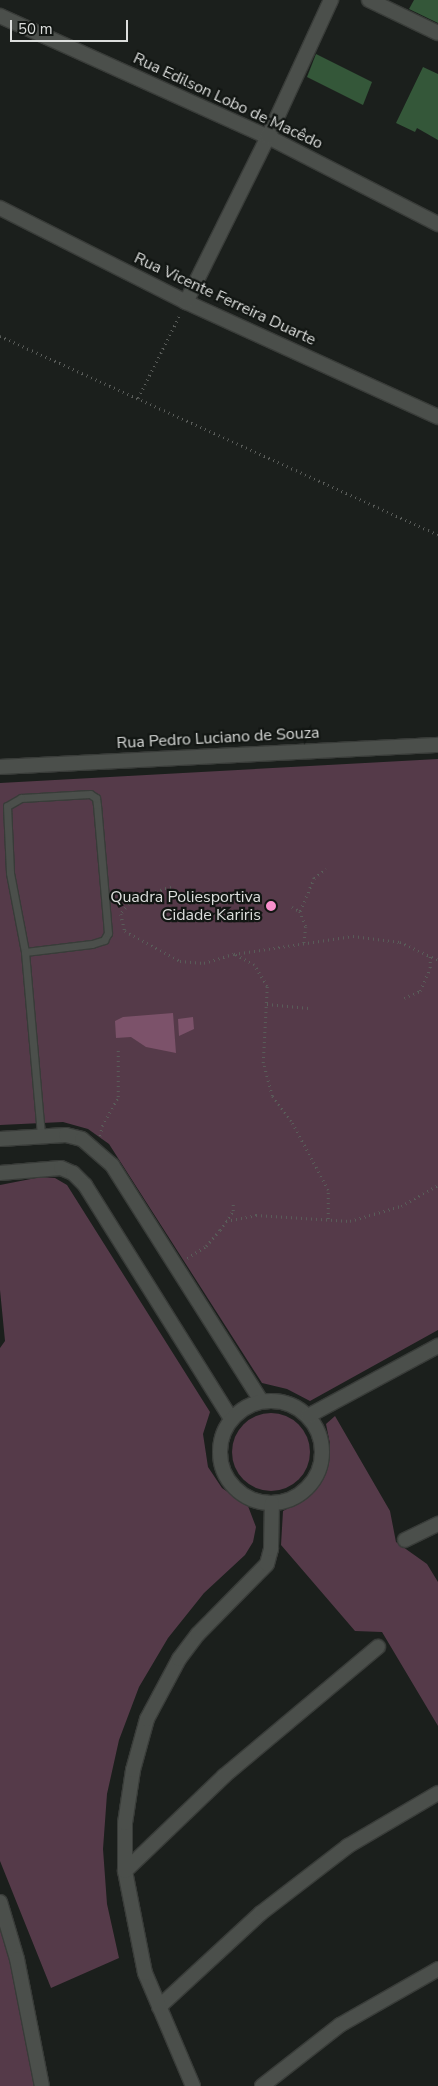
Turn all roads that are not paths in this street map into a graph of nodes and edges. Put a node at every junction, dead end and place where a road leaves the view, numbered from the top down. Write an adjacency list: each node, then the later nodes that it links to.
1 (331, 0): 5 (street)
2 (369, 0): 4 (street)
3 (0, 16): 5 (street, Rua Edilson Lobo de Macêdo)
4 (438, 33)
5 (268, 137): 7 (street, Rua Edilson Lobo de Macêdo); 8 (street)
6 (0, 208): 8 (street, Rua Vicente Ferreira Duarte)
7 (438, 224)
8 (186, 302): 9 (street, Rua Vicente Ferreira Duarte)
9 (438, 417)
10 (438, 745): 11 (street, Rua Pedro Luciano de Souza)
11 (0, 767)
12 (9, 856): 13 (lane); 14 (lane); 14 (lane)
13 (0, 857)
14 (25, 952): 15 (lane)
15 (40, 1135): 16 (street); 19 (street)
16 (0, 1139)
17 (0, 1173): 21 (street)
18 (438, 1346): 20 (street)
19 (261, 1401): 20 (street); 21 (street)
20 (308, 1416): 22 (street)
21 (232, 1419): 22 (street)
22 (272, 1503): 27 (street)
23 (438, 1524): 24 (street)
24 (405, 1540)
25 (378, 1647): 27 (street)
26 (438, 1793): 30 (street)
27 (125, 1871): 30 (street)
28 (0, 1902): 31 (street)
29 (438, 1969): 33 (street)
30 (159, 2007): 32 (street)
31 (42, 2086)
32 (193, 2086)
33 (262, 2086)

